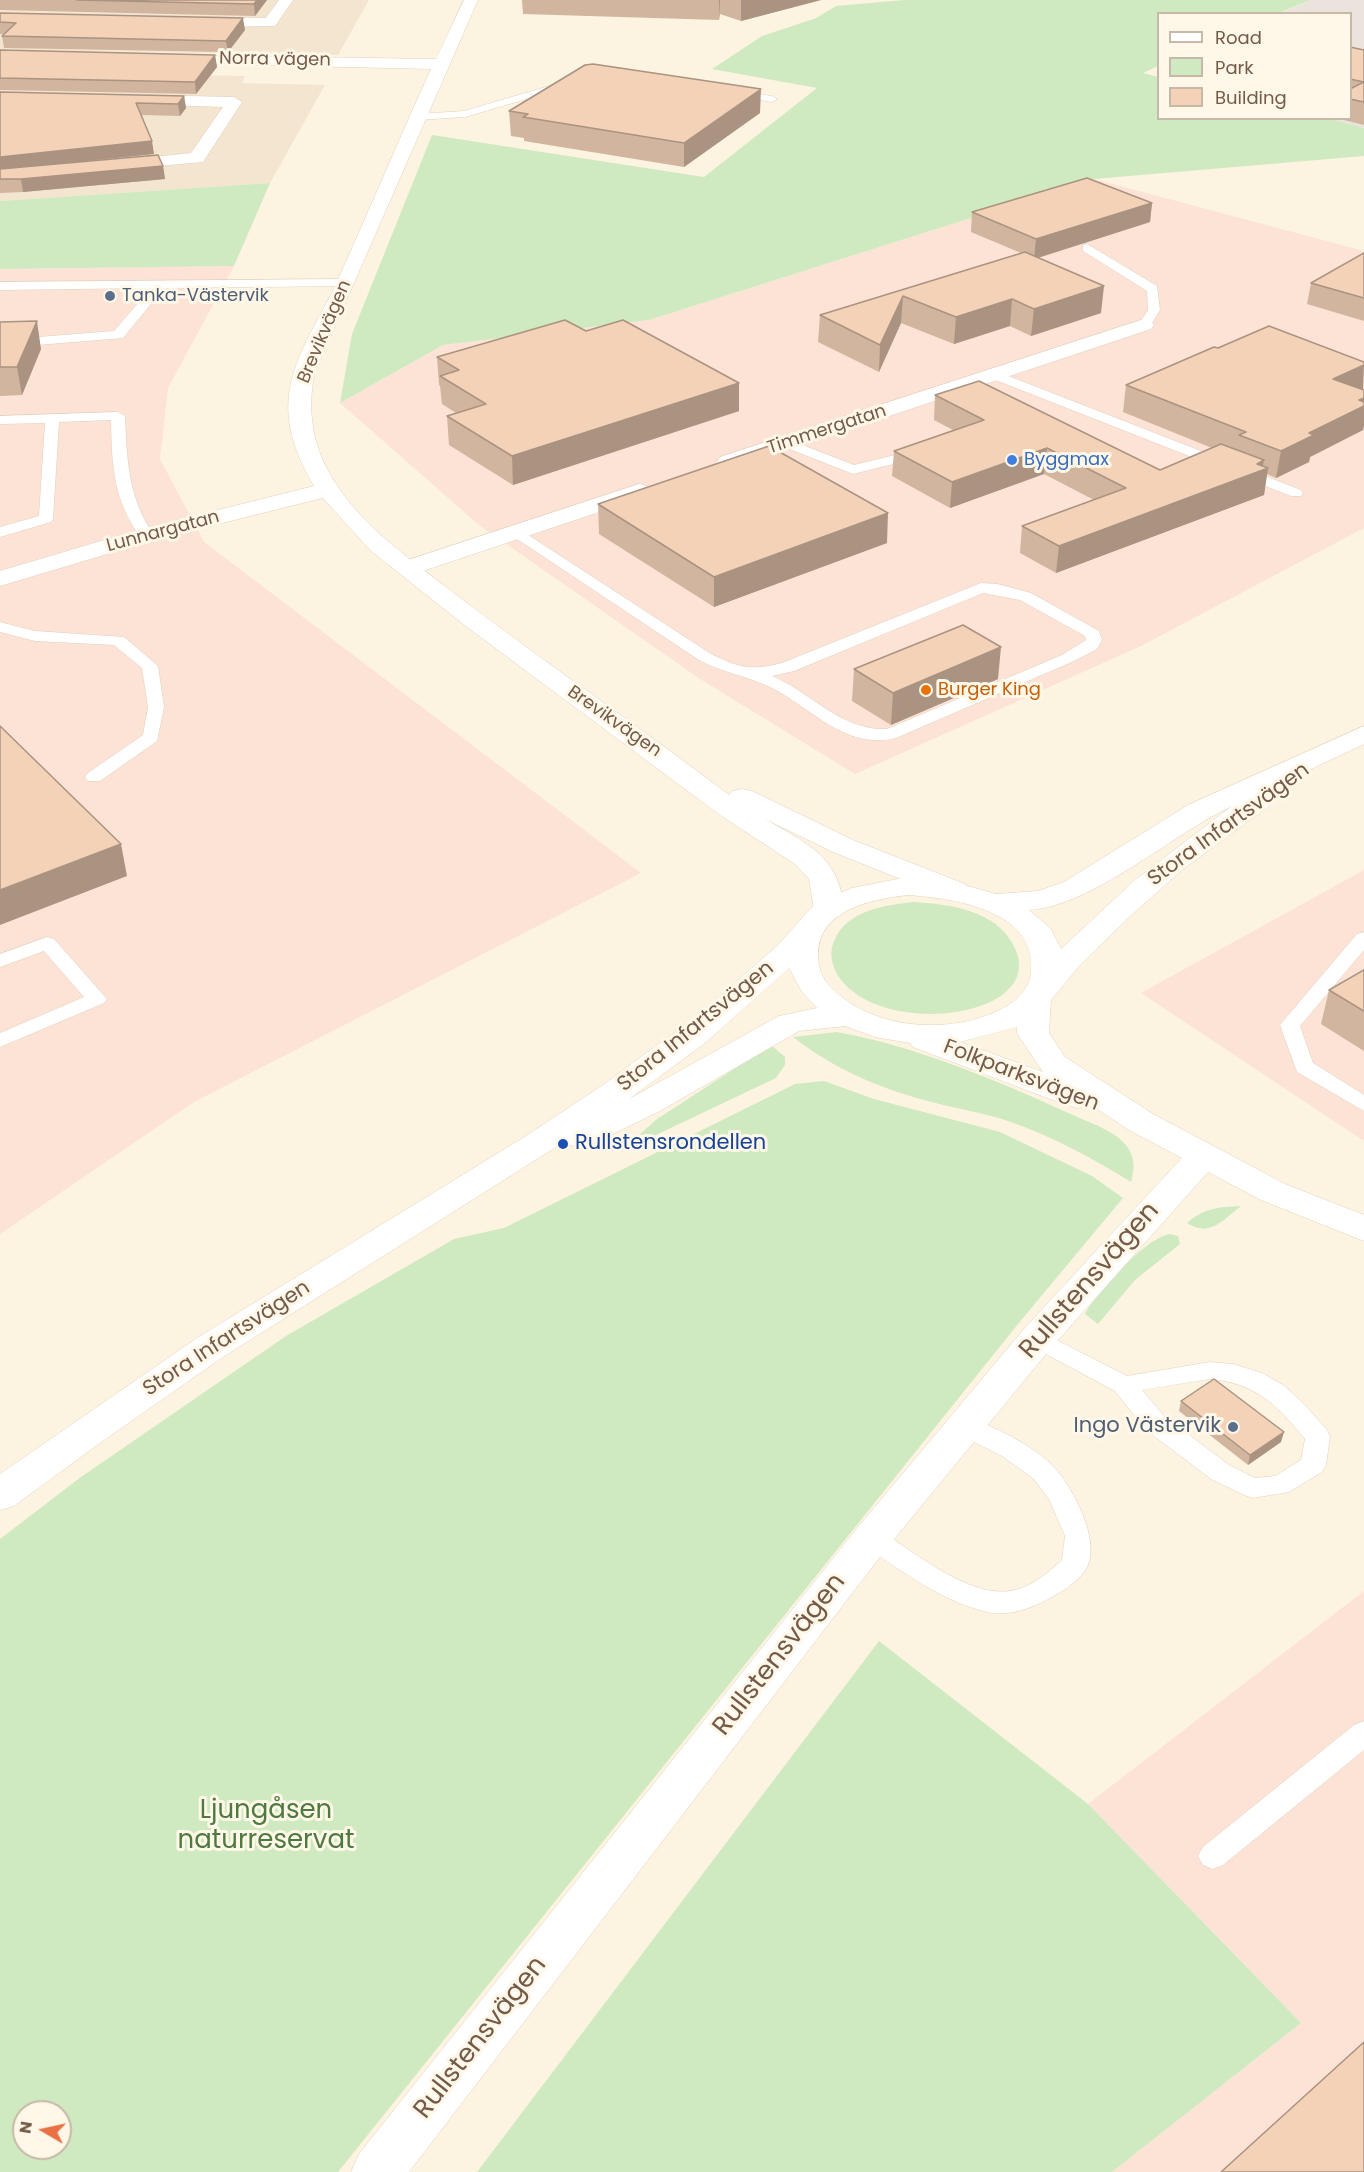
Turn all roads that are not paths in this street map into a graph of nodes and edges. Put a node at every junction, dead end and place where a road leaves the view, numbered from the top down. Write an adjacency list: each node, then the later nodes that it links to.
1 (286, 0): 3 (street)
2 (471, 0): 5 (street, Brevikvägen)
3 (188, 21)
4 (155, 58): 5 (street, Norra vägen)
5 (441, 64): 10 (street, Brevikvägen)
6 (583, 71): 10 (lane)
7 (723, 92): 9 (lane)
8 (117, 99): 11 (street)
9 (772, 99)
10 (417, 117): 13 (street, Brevikvägen)
11 (100, 168)
12 (1087, 248): 16 (lane)
13 (346, 283): 14 (lane); 25 (street, Brevikvägen)
14 (161, 284): 15 (lane); 17 (lane)
15 (0, 286)
16 (1144, 325): 18 (street, Timmergatan)
17 (0, 344)
18 (993, 375): 21 (street, Timmergatan); 26 (lane)
19 (52, 418): 20 (lane); 27 (lane); 29 (lane)
20 (0, 420)
21 (787, 443): 22 (lane); 23 (street, Timmergatan)
22 (938, 449)
23 (708, 469)
24 (663, 484): 28 (street)
25 (328, 490): 29 (street, Lunnargatan); 30 (street, Brevikvägen)
26 (1296, 493)
27 (0, 532)
28 (516, 532): 30 (street); 33 (lane)
29 (146, 535): 31 (street, Lunnargatan)
30 (408, 568): 35 (street, Brevikvägen)
31 (0, 579)
32 (0, 627): 36 (lane)
33 (755, 675): 33 (lane)
34 (1353, 739): 38 (street, Stora Infartsvägen); 43 (street, Stora Infartsvägen)
35 (675, 765): 37 (street, Brevikvägen); 39 (street, Brevikvägen)
36 (94, 777)
37 (954, 890): 38 (street); 39 (street)
38 (997, 903): 43 (street)
39 (829, 910): 40 (street)
40 (807, 934): 44 (street); 50 (street, Stora Infartsvägen)
41 (1364, 938): 47 (lane)
42 (0, 961): 46 (lane)
43 (1039, 993): 45 (street); 48 (street, Folkparksvägen)
44 (851, 1016): 45 (street); 50 (street, Stora Infartsvägen)
45 (899, 1031): 48 (street, Folkparksvägen)
46 (0, 1041)
47 (1364, 1104)
48 (1141, 1122): 49 (street, Folkparksvägen)
49 (1204, 1155): 51 (street, Folkparksvägen); 52 (street, Rullstensvägen)
50 (461, 1194): 55 (street, Stora Infartsvägen)
51 (1364, 1229)
52 (1037, 1339): 53 (lane); 54 (street, Rullstensvägen)
53 (1124, 1384): 53 (lane)
54 (965, 1426): 56 (street, Rullstensvägen); 56 (lane)
55 (0, 1495)
56 (872, 1538): 59 (street, Rullstensvägen)
57 (1364, 1733): 58 (lane)
58 (1213, 1856)
59 (377, 2172)

